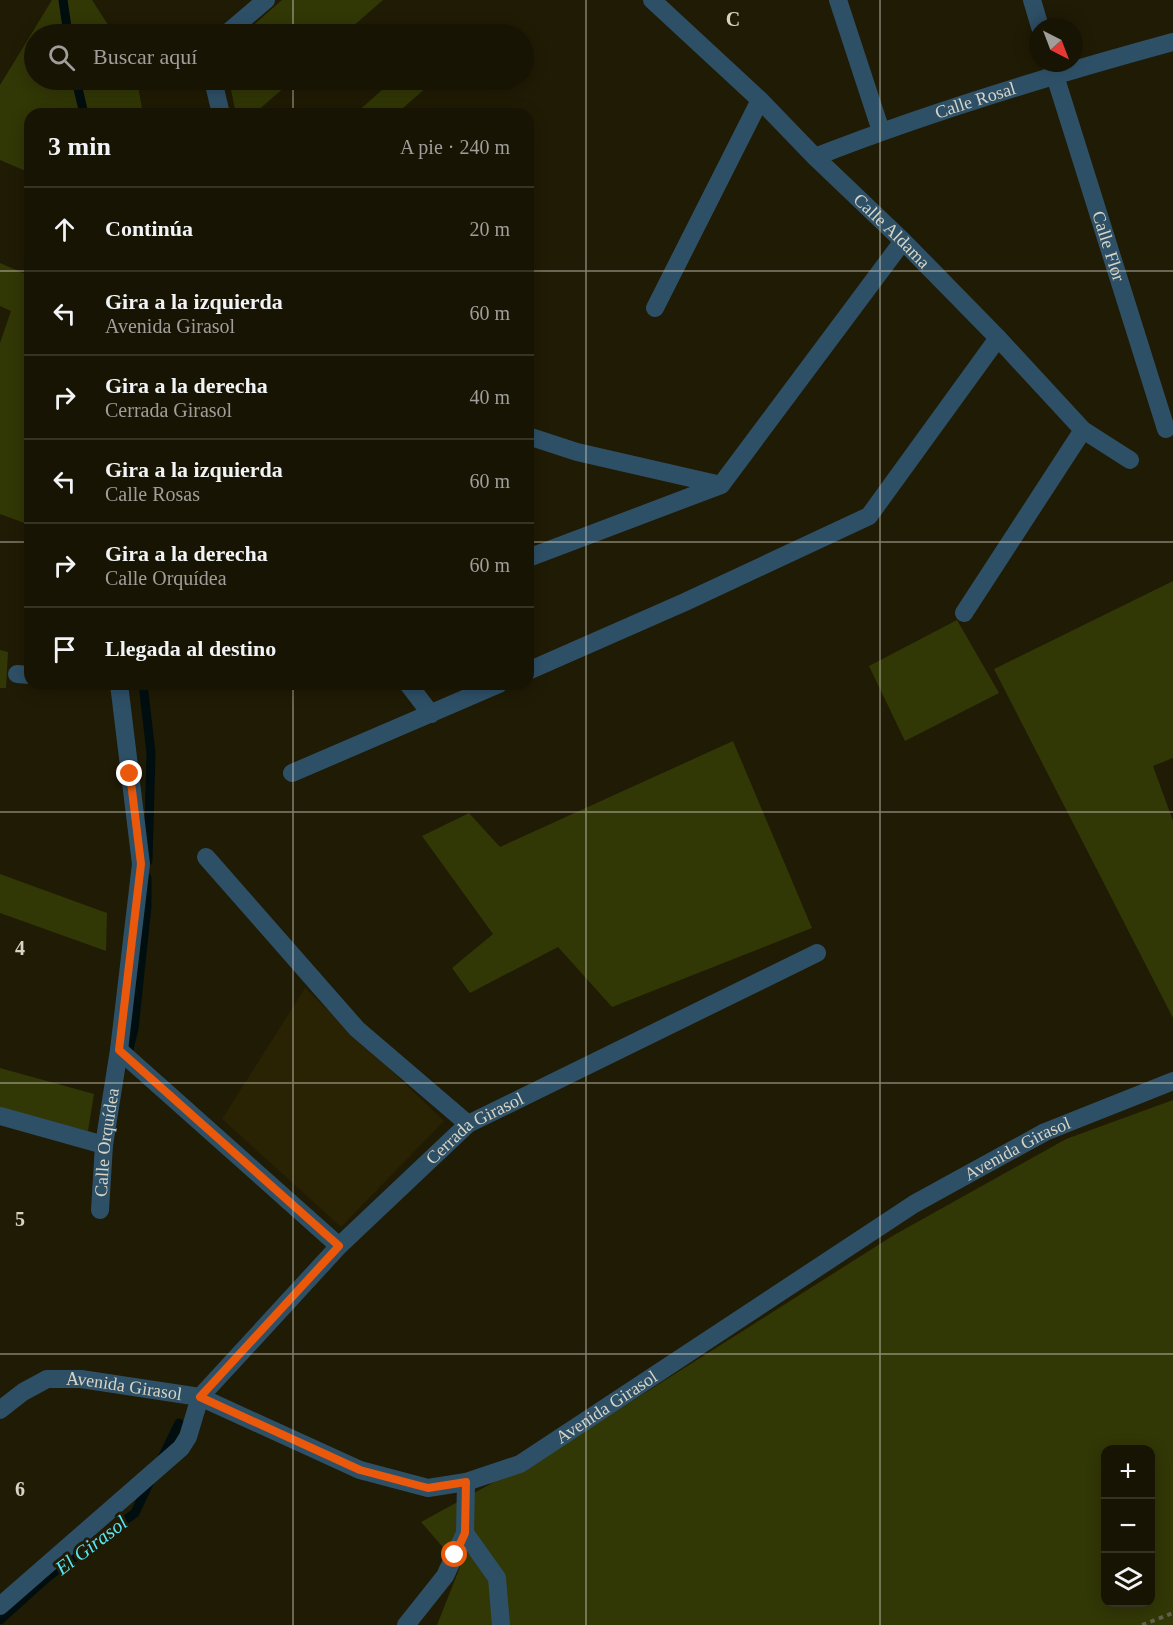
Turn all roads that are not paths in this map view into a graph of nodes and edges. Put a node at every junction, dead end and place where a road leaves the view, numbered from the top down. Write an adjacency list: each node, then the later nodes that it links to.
1 (266, 0): 6 (street)
2 (652, 0): 12 (street, Calle Aldama)
3 (838, 0): 14 (street)
4 (1032, 0): 5 (street)
5 (1037, 18)
6 (238, 24)
7 (1173, 42): 8 (street, Calle Rosal)
8 (1083, 62)
9 (1045, 72): 14 (street, Calle Rosal)
10 (1054, 72): 19 (street, Calle Flor)
11 (215, 90): 13 (street)
12 (760, 100): 15 (street, Calle Aldama); 17 (street)
13 (220, 108)
14 (881, 131): 15 (street, Calle Rosal)
15 (815, 157): 16 (street, Calle Aldama)
16 (903, 241): 18 (street, Calle Aldama); 23 (street)
17 (655, 308)
18 (998, 338): 20 (street, Calle Aldama); 26 (street)
19 (1166, 429)
20 (1083, 430): 22 (street, Calle Aldama); 25 (street)
21 (534, 438): 23 (street)
22 (1130, 460)
23 (721, 485): 24 (street)
24 (534, 556)
25 (964, 614)
26 (534, 668)
27 (120, 690): 34 (street, Calle Orquídea)
28 (413, 690): 30 (street)
29 (486, 690): 30 (street)
30 (431, 714): 31 (street)
31 (292, 773)
32 (206, 858): 37 (street)
33 (817, 953): 37 (street, Cerrada Girasol)
34 (120, 1051): 38 (street, Calle Orquídea); 40 (street)
35 (1173, 1081): 43 (street, Avenida Girasol)
36 (0, 1116): 38 (street)
37 (468, 1124): 40 (street, Cerrada Girasol)
38 (104, 1145): 39 (street, Calle Orquídea)
39 (100, 1210)
40 (339, 1246): 41 (street, Cerrada Girasol)
41 (200, 1397): 42 (street, Avenida Girasol); 43 (street, Avenida Girasol); 45 (street)
42 (0, 1410)
43 (466, 1482): 44 (street)
44 (465, 1533): 46 (street); 47 (street)
45 (0, 1606)
46 (406, 1625)
47 (501, 1625)

